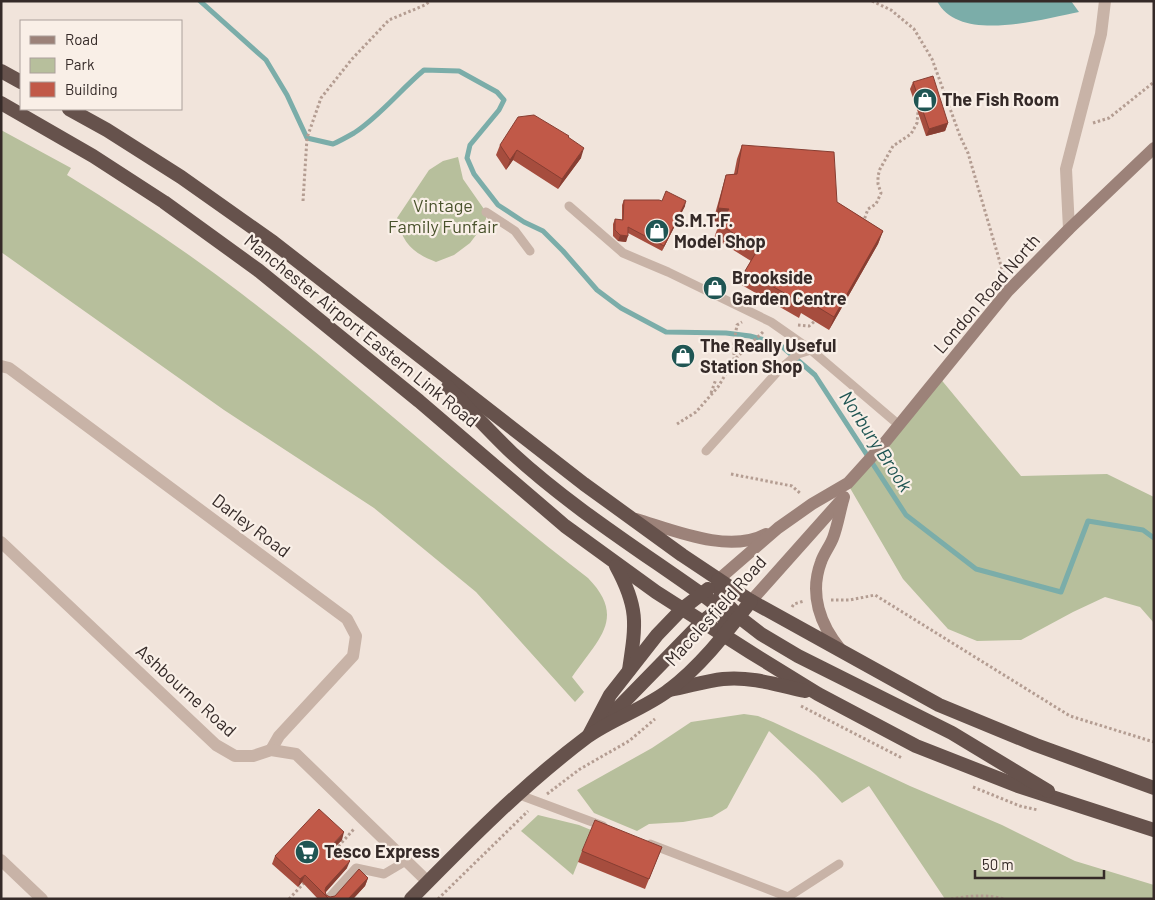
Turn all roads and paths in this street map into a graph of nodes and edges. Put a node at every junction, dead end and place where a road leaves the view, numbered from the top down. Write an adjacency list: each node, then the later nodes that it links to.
1 (430, 1): 12 (path)
2 (872, 1): 18 (path)
3 (1105, 1): 10 (street)
4 (1, 71): 5 (highway)
5 (20, 81)
6 (1154, 82): 10 (path)
7 (1, 103): 38 (highway, Manchester Airport Eastern Link Road)
8 (71, 110): 21 (highway, Manchester Airport Eastern Link Road)
9 (918, 112): 15 (path)
10 (1077, 127): 16 (street)
11 (1154, 148): 16 (main road, London Road North)
12 (303, 201)
13 (568, 206): 22 (lane)
14 (486, 212): 17 (lane)
15 (861, 228)
16 (1069, 229): 18 (main road, London Road North)
17 (530, 251)
18 (1008, 291): 28 (main road, London Road North)
19 (737, 325): 23 (path)
20 (763, 332): 23 (path)
21 (411, 349): 35 (highway, Manchester Airport Eastern Link Road); 40 (highway)
22 (811, 350): 28 (lane); 29 (lane)
23 (734, 360): 26 (path)
24 (1, 366): 58 (street, Darley Road)
25 (716, 378): 26 (path)
26 (710, 396): 27 (path)
27 (677, 424)
28 (898, 425): 30 (main road, London Road North)
29 (706, 451)
30 (857, 472): 32 (main road, Macclesfield Road)
31 (731, 474): 34 (path)
32 (848, 484): 33 (main road, Macclesfield Road); 34 (main road, Macclesfield Road)
33 (844, 497): 42 (main road, Macclesfield Road); 50 (main road)
34 (812, 504): 36 (main road, Macclesfield Road)
35 (628, 517): 36 (main road); 39 (highway, Manchester Airport Eastern Link Road)
36 (778, 528): 39 (main road, Macclesfield Road)
37 (1, 542): 58 (street, Ashbourne Road)
38 (614, 563): 46 (highway, Manchester Airport Eastern Link Road); 51 (highway)
39 (718, 580): 40 (highway, Macclesfield Road); 42 (highway); 45 (highway)
40 (702, 594): 45 (highway); 46 (highway, Macclesfield Road)
41 (828, 600): 57 (path)
42 (750, 601): 45 (highway); 47 (highway, Macclesfield Road); 50 (highway)
43 (805, 601): 44 (path)
44 (794, 604)
45 (722, 605): 47 (highway); 48 (highway); 49 (highway)
46 (682, 609): 48 (highway, Manchester Airport Eastern Link Road); 51 (highway, Macclesfield Road)
47 (739, 616): 49 (highway, Macclesfield Road); 62 (highway)
48 (702, 622): 49 (highway, Manchester Airport Eastern Link Road); 55 (highway)
49 (724, 636): 52 (highway, Macclesfield Road); 53 (highway, Manchester Airport Eastern Link Road)
50 (843, 653): 59 (highway)
51 (628, 671): 55 (highway, Macclesfield Road)
52 (668, 690): 53 (highway); 56 (highway, Macclesfield Road)
53 (818, 694): 62 (highway)
54 (658, 716): 61 (path)
55 (597, 720): 56 (highway, Macclesfield Road)
56 (588, 736): 60 (highway, Macclesfield Road)
57 (1154, 742)
58 (271, 750): 63 (street, Ashbourne Road)
59 (1154, 788)
60 (517, 794): 61 (lane); 72 (highway, Macclesfield Road)
61 (538, 802): 64 (lane); 77 (path)
62 (1068, 803): 65 (highway)
63 (363, 819): 67 (path); 69 (street, Ashbourne Road)
64 (612, 830)
65 (1154, 830)
66 (640, 840): 70 (lane)
67 (331, 853)
68 (1, 860): 73 (street)
69 (406, 861): 72 (street, Ashbourne Road); 75 (lane)
70 (839, 864)
71 (306, 880): 74 (path)
72 (428, 882): 76 (highway, Macclesfield Road)
73 (42, 899)
74 (289, 899)
75 (328, 899)
76 (411, 899)
77 (438, 899)
78 (951, 899): 79 (path)
79 (1004, 899)

